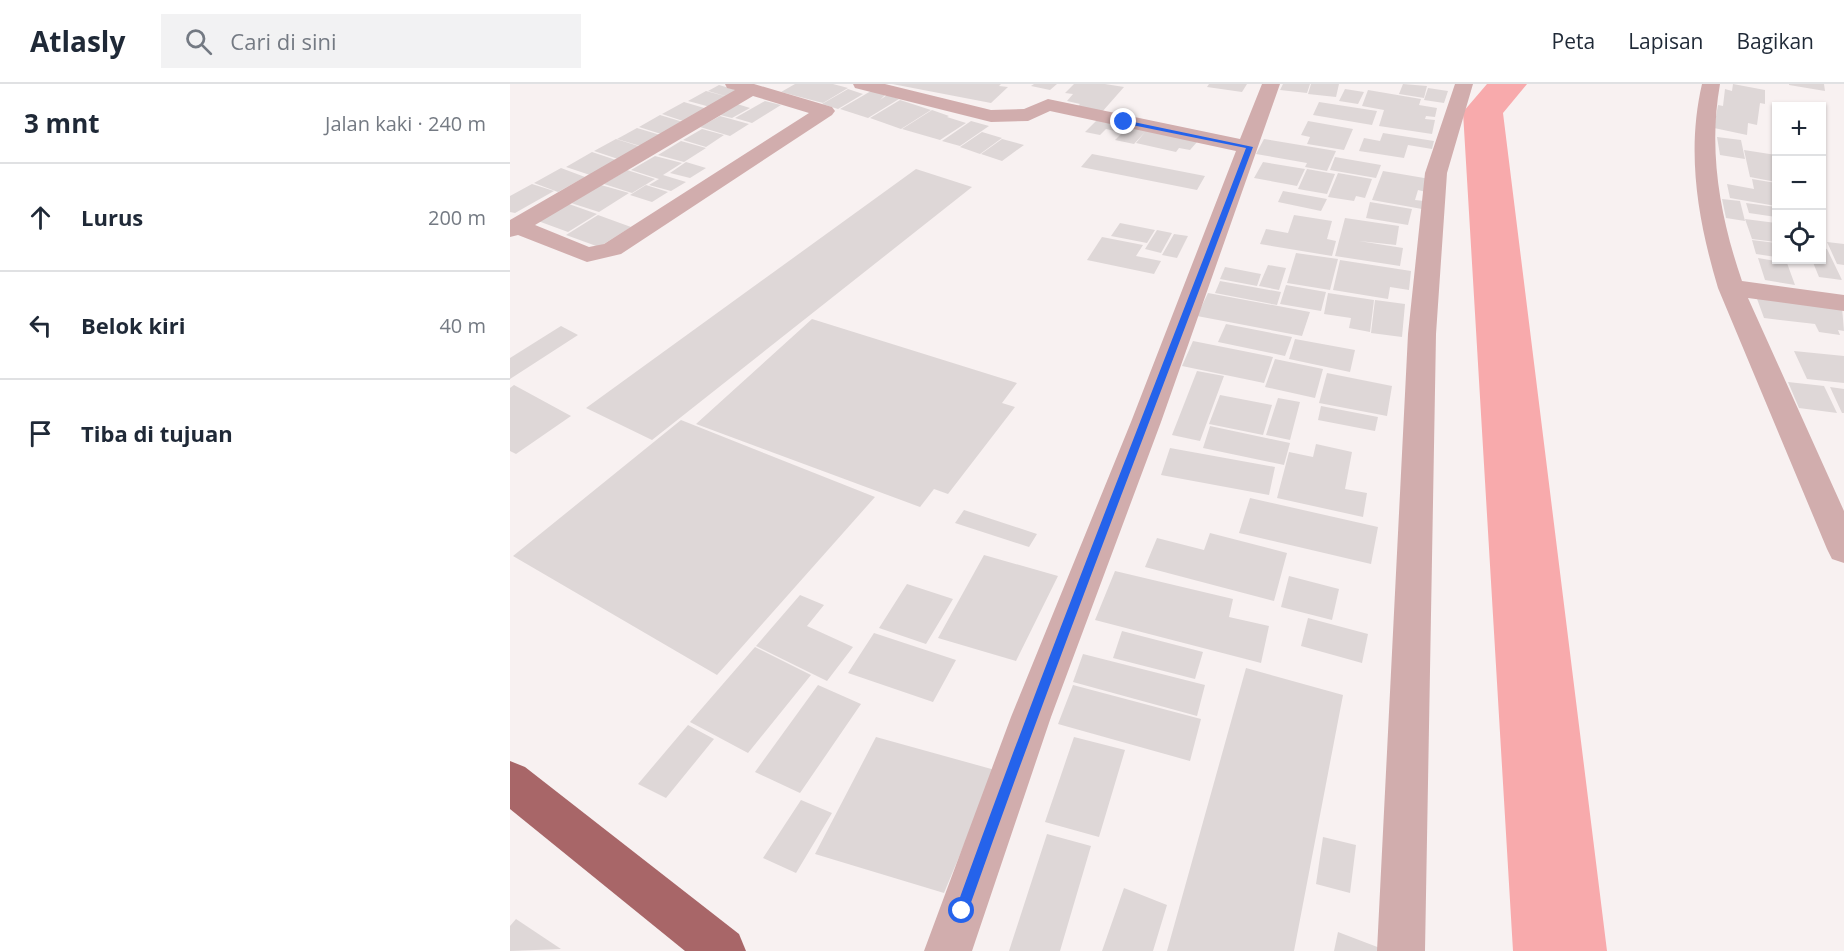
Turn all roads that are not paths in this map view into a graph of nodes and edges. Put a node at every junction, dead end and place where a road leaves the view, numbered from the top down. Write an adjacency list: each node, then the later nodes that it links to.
1 (862, 84): 6 (street)
2 (1271, 84): 6 (street)
3 (1464, 84): 14 (street)
4 (1710, 84): 8 (street)
5 (742, 87): 7 (street); 7 (street)
6 (1250, 147): 13 (street)
7 (513, 228)
8 (1731, 288): 9 (street); 10 (street)
9 (1844, 303)
10 (1844, 549)
11 (510, 782): 12 (highway)
12 (722, 951)
13 (948, 951)
14 (1401, 951)

